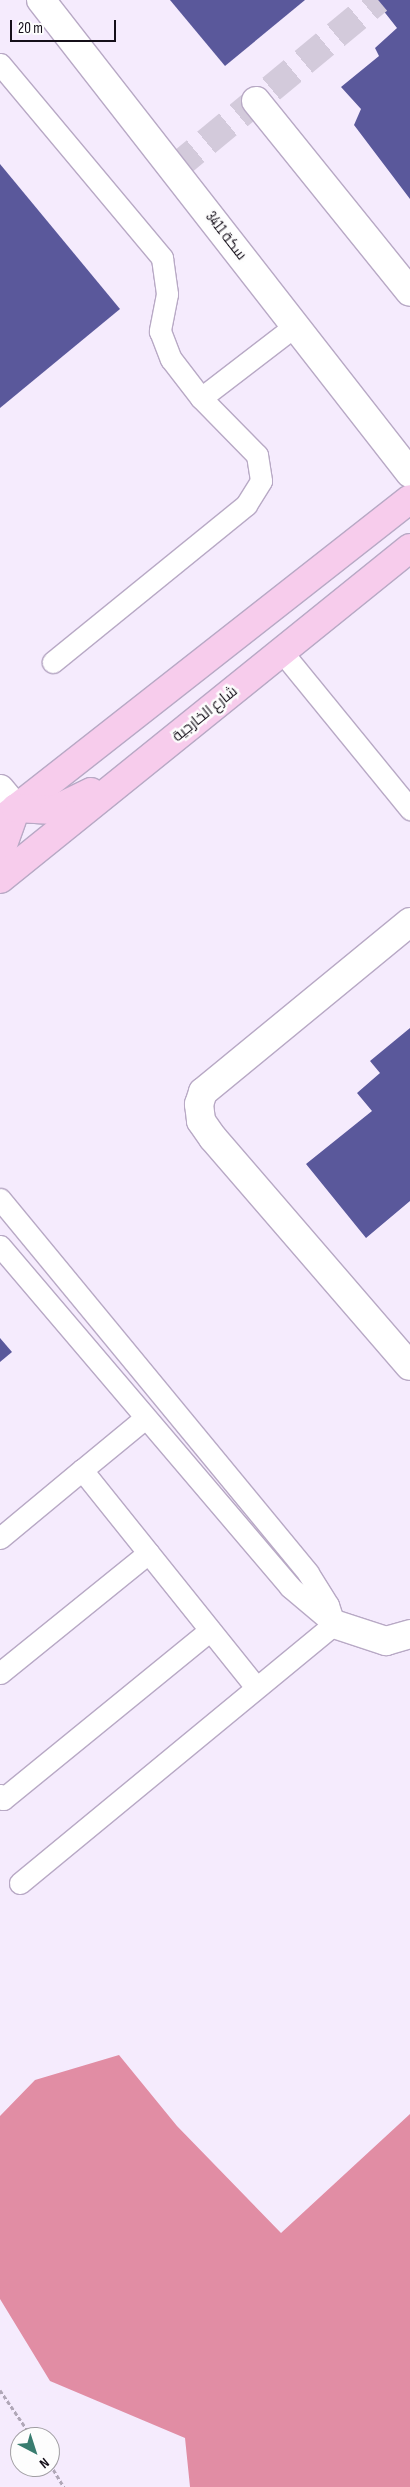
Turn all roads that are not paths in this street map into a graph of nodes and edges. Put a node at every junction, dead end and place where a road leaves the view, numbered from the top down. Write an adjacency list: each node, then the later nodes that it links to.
1 (41, 0): 5 (street, سكة 3411)
2 (0, 64): 6 (lane)
3 (256, 101): 4 (street)
4 (410, 292)
5 (296, 325): 6 (lane); 7 (street, سكة 3411)
6 (201, 398): 13 (lane)
7 (410, 473)
8 (410, 499): 15 (main road)
9 (410, 519): 11 (main road)
10 (410, 548): 11 (main road, شارع الخارجية)
11 (332, 611): 12 (main road, شارع الخارجية)
12 (282, 652): 14 (main road, شارع الخارجية); 16 (lane)
13 (53, 662)
14 (132, 773): 15 (main road); 18 (main road, شارع الخارجية)
15 (5, 806): 17 (main road)
16 (410, 809)
17 (0, 854)
18 (0, 879)
19 (410, 922): 22 (street)
20 (0, 1199): 27 (lane)
21 (0, 1246): 23 (lane)
22 (410, 1366)
23 (145, 1418): 24 (lane); 27 (lane)
24 (82, 1470): 25 (lane); 26 (lane)
25 (0, 1538)
26 (148, 1553): 28 (lane); 30 (lane)
27 (334, 1624): 29 (street); 31 (lane)
28 (210, 1630): 31 (lane); 32 (lane)
29 (410, 1634)
30 (0, 1673)
31 (255, 1686): 33 (lane)
32 (0, 1796)
33 (20, 1883)

